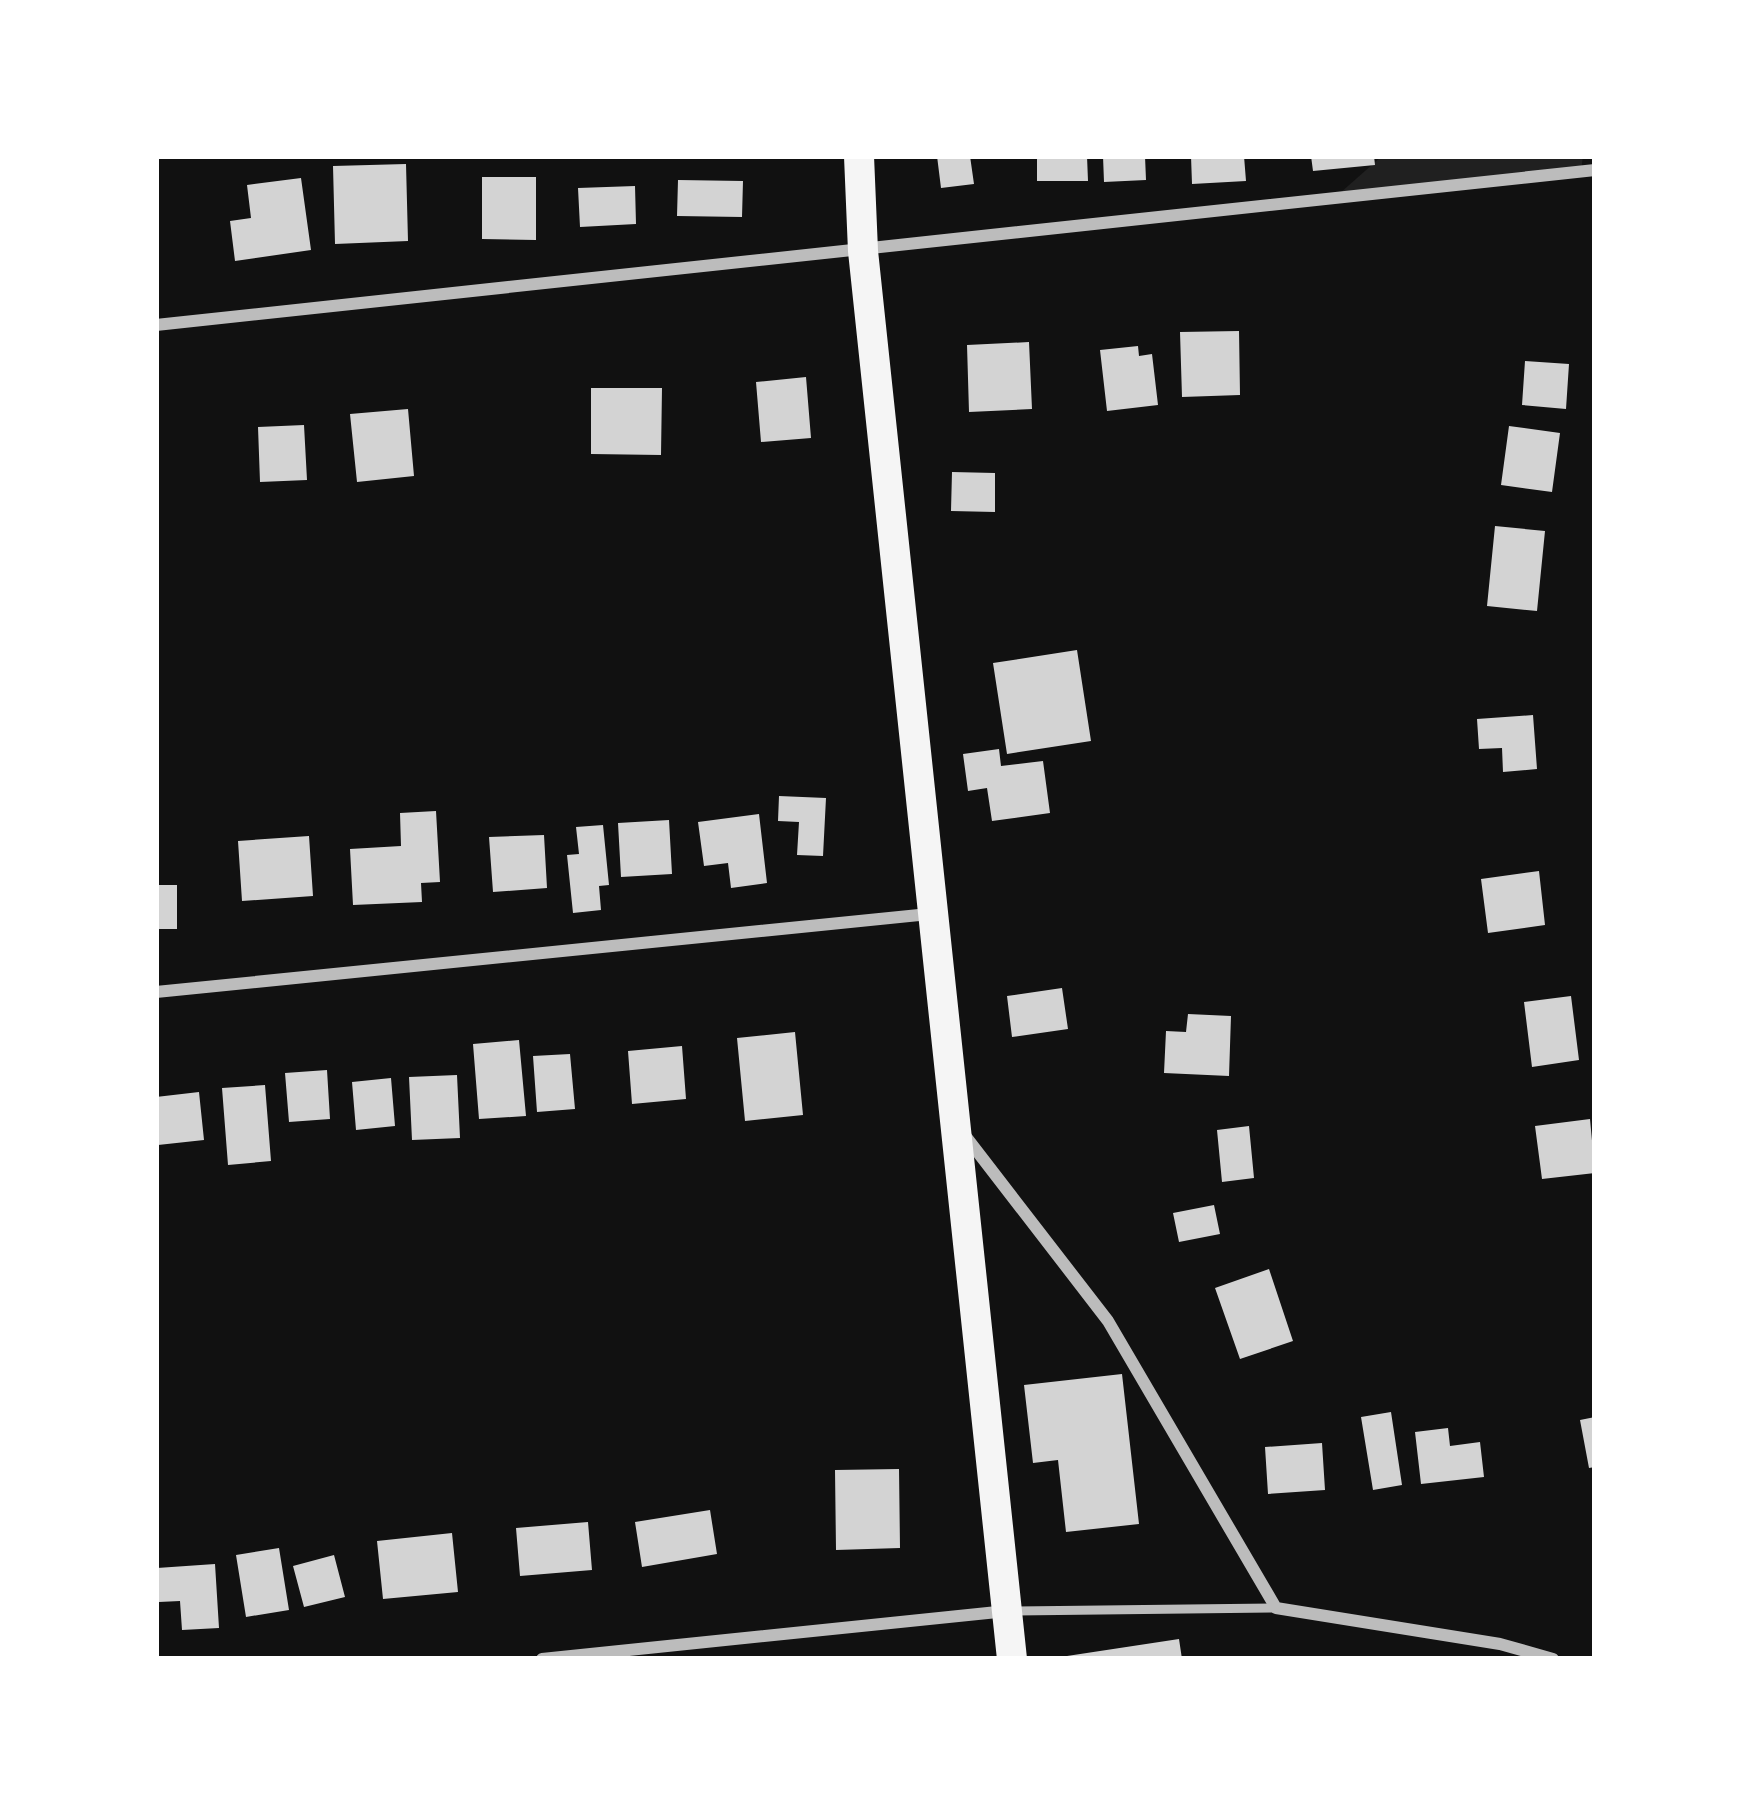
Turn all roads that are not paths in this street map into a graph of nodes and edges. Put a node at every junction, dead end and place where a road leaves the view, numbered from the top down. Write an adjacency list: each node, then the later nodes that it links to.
1 (859, 156): 3 (main road)
2 (1595, 170): 3 (street)
3 (863, 251): 4 (street); 5 (main road)
4 (156, 326)
5 (931, 914): 6 (street); 7 (main road)
6 (156, 992)
7 (955, 1122): 8 (street); 9 (main road)
8 (1276, 1608): 9 (lane); 12 (street)
9 (1009, 1610): 10 (street); 11 (main road)
10 (542, 1659)
11 (1012, 1659)
12 (1553, 1659)

